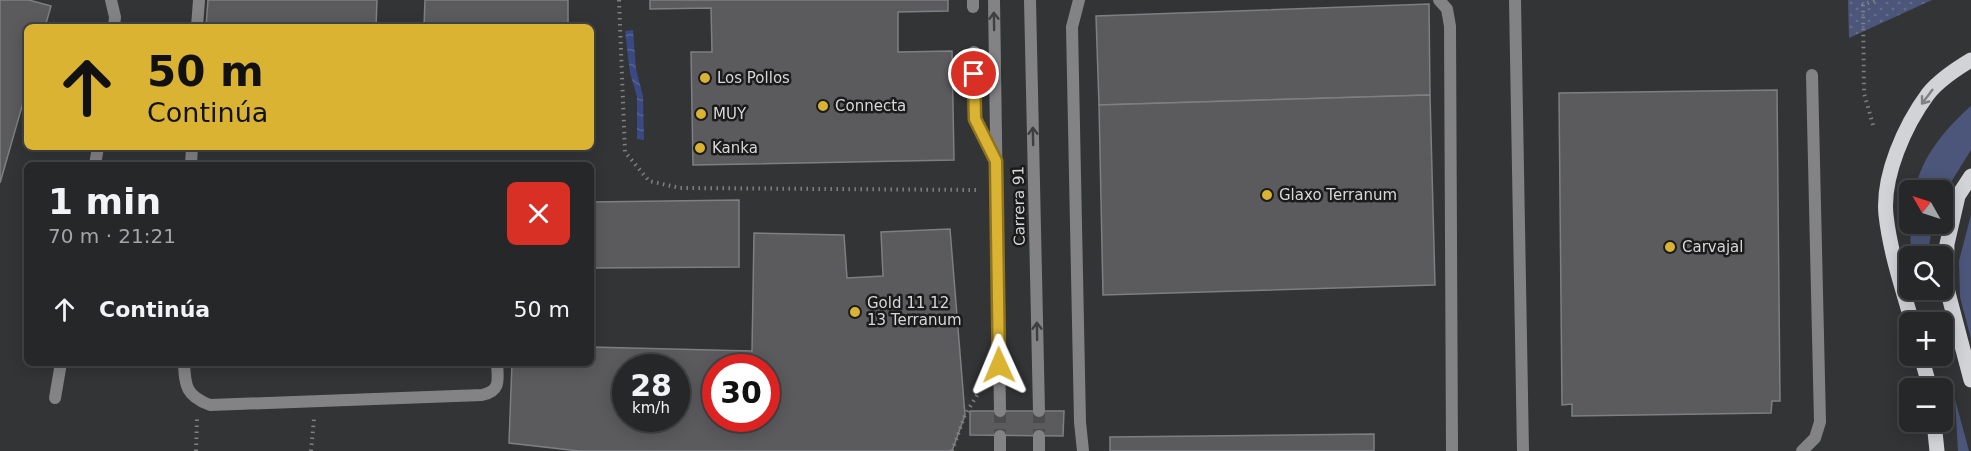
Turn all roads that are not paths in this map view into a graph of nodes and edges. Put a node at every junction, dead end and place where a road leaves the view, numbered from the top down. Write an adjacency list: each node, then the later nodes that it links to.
1 (111, 0): 8 (street)
2 (199, 0): 9 (street)
3 (994, 0): 13 (street, Carrera 91, one-way to 3)
4 (1030, 0): 22 (street, Carrera 91, one-way to 4)
5 (1079, 0): 28 (street)
6 (1439, 0): 29 (street)
7 (1515, 0): 30 (street)
8 (114, 24)
9 (197, 24)
10 (974, 52): 13 (street)
11 (1971, 60): 15 (main road, one-way to 15)
12 (1812, 75): 31 (street)
13 (996, 161): 21 (street, Carrera 91)
14 (1971, 176): 19 (main road)
15 (1909, 312)
16 (60, 366): 20 (street)
17 (184, 366): 18 (street)
18 (496, 366)
19 (1971, 380)
20 (55, 398)
21 (1000, 411)
22 (1039, 411)
23 (1935, 432): 32 (main road)
24 (1000, 436): 26 (street)
25 (1039, 436): 27 (street)
26 (1000, 451)
27 (1039, 451)
28 (1083, 451)
29 (1452, 451)
30 (1523, 451)
31 (1802, 451)
32 (1937, 451)

